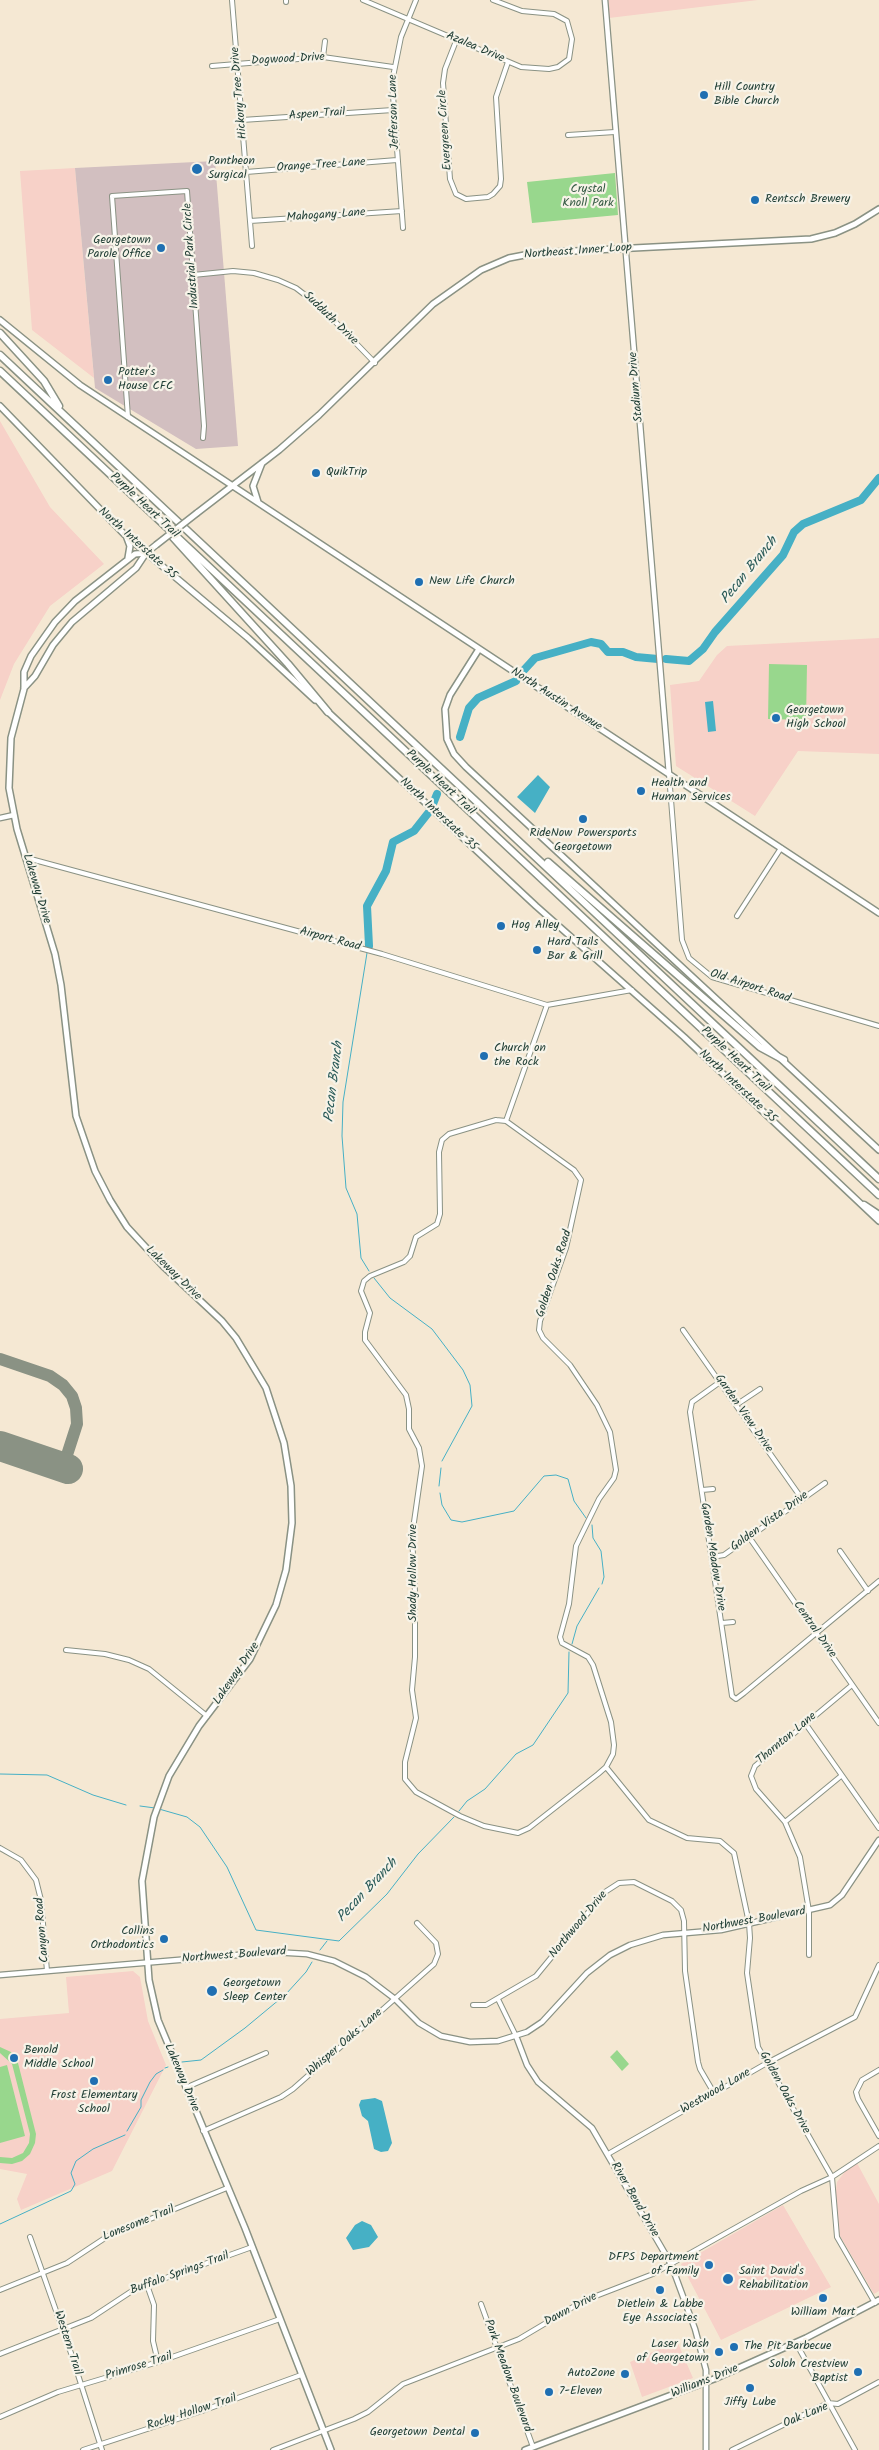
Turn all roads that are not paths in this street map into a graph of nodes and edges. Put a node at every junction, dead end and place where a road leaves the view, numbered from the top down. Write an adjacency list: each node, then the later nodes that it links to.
1 (232, 0): 11 (street, Hickory Tree Drive)
2 (363, 0): 6 (street, Azalea Drive)
3 (416, 0): 6 (street, Jefferson Lane)
4 (493, 0): 10 (street, Azalea Drive)
5 (605, 0): 16 (street, Stadium Drive)
6 (407, 20): 8 (street, Azalea Drive); 13 (street, Jefferson Lane)
7 (325, 40): 9 (street)
8 (456, 40): 10 (street, Azalea Drive); 10 (street, Evergreen Circle)
9 (323, 57): 11 (street, Dogwood Drive); 13 (street, Dogwood Drive)
10 (508, 62)
11 (237, 63): 12 (street, Dogwood Drive); 15 (street, Hickory Tree Drive)
12 (212, 66)
13 (393, 67): 14 (street, Jefferson Lane)
14 (393, 110): 15 (street, Aspen Trail); 18 (street, Jefferson Lane)
15 (242, 120): 19 (street, Hickory Tree Drive)
16 (615, 132): 17 (street); 25 (street, Stadium Drive)
17 (568, 135)
18 (397, 160): 19 (street, Orange Tree Lane); 21 (street, Jefferson Lane)
19 (246, 172): 22 (street, Hickory Tree Drive)
20 (879, 209): 25 (main road, Northeast Inner Loop)
21 (402, 211): 22 (street, Mahogany Lane); 23 (street, Jefferson Lane)
22 (250, 220): 24 (street, Hickory Tree Drive)
23 (403, 228)
24 (252, 246)
25 (626, 248): 30 (main road, Northeast Inner Loop); 46 (street, Stadium Drive)
26 (193, 275): 30 (street, Sudduth Drive); 34 (street, Industrial Park Circle); 35 (street, Industrial Park Circle)
27 (0, 320): 34 (main road)
28 (0, 333): 33 (highway)
29 (0, 355): 33 (highway, Purple Heart Trail)
30 (375, 363): 36 (main road, Northeast Inner Loop)
31 (0, 371): 39 (highway, Purple Heart Trail)
32 (0, 406): 40 (main road, North Interstate 35)
33 (62, 412): 49 (highway, Purple Heart Trail)
34 (128, 417): 37 (main road)
35 (202, 438)
36 (262, 463): 37 (main road, Northeast Inner Loop); 38 (main road)
37 (233, 485): 38 (main road, North Austin Avenue); 41 (main road, Lakeway Drive, bridge)
38 (258, 502): 43 (main road, North Austin Avenue)
39 (154, 514): 45 (highway); 61 (highway, Purple Heart Trail)
40 (125, 535): 41 (main road, North Interstate 35); 42 (main road)
41 (146, 554): 42 (main road, Lakeway Drive); 44 (main road, Lakeway Drive); 45 (main road, North Interstate 35)
42 (128, 559): 44 (main road, Lakeway Drive)
43 (479, 649): 46 (main road, North Austin Avenue); 57 (main road)
44 (24, 689): 47 (main road, Lakeway Drive)
45 (328, 712): 54 (main road, North Interstate 35)
46 (669, 774): 50 (main road, North Austin Avenue); 56 (street, Old Airport Road)
47 (14, 815): 48 (street); 51 (main road, Lakeway Drive)
48 (0, 818)
49 (524, 845): 57 (highway); 60 (highway, Purple Heart Trail)
50 (780, 848): 52 (main road, North Austin Avenue); 53 (street)
51 (27, 858): 55 (street, Airport Road); 83 (main road, Lakeway Drive)
52 (879, 913)
53 (737, 916)
54 (632, 990): 55 (street, Airport Road); 62 (main road, North Interstate 35)
55 (547, 1005): 58 (street)
56 (879, 1026)
57 (784, 1060): 59 (main road)
58 (506, 1121): 86 (street, Golden Oaks Road); 86 (street, Shady Hollow Drive)
59 (879, 1150)
60 (879, 1178)
61 (879, 1195)
62 (864, 1205): 63 (highway); 64 (main road, North Interstate 35)
63 (879, 1215)
64 (879, 1221)
65 (684, 1330): 66 (street, Garden View Drive)
66 (720, 1382): 68 (street, Garden View Drive); 71 (street, Garden Meadow Drive)
67 (760, 1388): 68 (street)
68 (736, 1405): 72 (street, Garden View Drive)
69 (825, 1483): 72 (street, Golden Vista Drive)
70 (713, 1489): 71 (street, Garden Meadow Drive)
71 (702, 1490): 75 (street, Garden Meadow Drive)
72 (802, 1499): 73 (street, Golden Vista Drive)
73 (749, 1537): 75 (street, Golden Vista Drive); 80 (street, Central Drive)
74 (840, 1551): 77 (street)
75 (712, 1557): 79 (street, Garden Meadow Drive)
76 (879, 1581): 77 (street)
77 (868, 1591): 80 (street)
78 (734, 1622): 79 (street, Garden Meadow Drive)
79 (722, 1624): 80 (street, Garden Meadow Drive)
80 (816, 1634): 82 (street, Central Drive)
81 (66, 1650): 83 (street)
82 (852, 1685): 84 (street, Thornton Lane); 85 (street, Central Drive)
83 (207, 1716): 97 (main road, Lakeway Drive)
84 (805, 1723): 87 (street); 88 (street, Thornton Lane)
85 (879, 1723)
86 (606, 1767): 94 (street, Golden Oaks Drive)
87 (841, 1776): 88 (street); 89 (street)
88 (785, 1822): 92 (street, Thornton Lane)
89 (879, 1828)
90 (879, 1840): 92 (street, Northwest Boulevard)
91 (0, 1848): 99 (street, Canyon Road)
92 (809, 1912): 94 (street, Northwest Boulevard); 96 (street, Thornton Lane)
93 (417, 1923): 101 (street, Whisper Oaks Lane)
94 (749, 1923): 95 (street, Northwest Boulevard); 106 (street, Golden Oaks Drive)
95 (684, 1932): 102 (street, Northwood Drive); 104 (street, Northwest Boulevard); 109 (street, Northwood Drive)
96 (809, 1955)
97 (148, 1962): 99 (street, Northwest Boulevard); 101 (street, Northwest Boulevard); 108 (main road, Lakeway Drive)
98 (879, 1965): 106 (street, Westwood Lane)
99 (47, 1971): 100 (street, Northwest Boulevard)
100 (0, 1976)
101 (395, 1999): 104 (street, Northwest Boulevard); 110 (street, Whisper Oaks Lane)
102 (498, 1999): 103 (street, Northwood Drive); 104 (street)
103 (473, 2005)
104 (516, 2036): 113 (street, River Bend Drive)
105 (266, 2053): 108 (street)
106 (767, 2063): 109 (street, Westwood Lane); 114 (street, Golden Oaks Drive)
107 (879, 2070): 111 (street)
108 (185, 2088): 110 (main road, Lakeway Drive)
109 (714, 2093): 113 (street, Westwood Lane)
110 (203, 2131): 115 (main road, Lakeway Drive)
111 (879, 2136)
112 (879, 2146): 114 (street, Dawn Drive)
113 (608, 2154): 118 (street, River Bend Drive)
114 (832, 2176): 118 (street, Dawn Drive); 122 (street, Golden Oaks Drive)
115 (227, 2188): 117 (main road, Lakeway Drive); 119 (street, Lonesome Trail)
116 (30, 2237): 119 (street, Western Trail)
117 (252, 2247): 120 (street, Buffalo Springs Trail); 124 (main road, Lakeway Drive)
118 (671, 2264): 127 (street, Dawn Drive); 131 (street, River Bend Drive)
119 (43, 2272): 121 (street, Lonesome Trail); 125 (street, Western Trail)
120 (148, 2284): 125 (street, Buffalo Springs Trail); 129 (street)
121 (0, 2290)
122 (877, 2302): 126 (main road, Williams Drive)
123 (480, 2304): 127 (street, Park Meadow Boulevard)
124 (280, 2318): 129 (street, Primrose Trail); 130 (main road, Lakeway Drive)
125 (62, 2328): 128 (street, Buffalo Springs Trail); 133 (street, Western Trail)
126 (796, 2343): 131 (main road, Williams Drive); 134 (street)
127 (496, 2348): 136 (street, Dawn Drive); 138 (street, Park Meadow Boulevard)
128 (0, 2354)
129 (158, 2362): 133 (street, Primrose Trail)
130 (300, 2375): 136 (main road, Lakeway Drive); 137 (street, Rocky Hollow Trail)
131 (707, 2382): 138 (main road, Williams Drive); 144 (street, River Bend Drive)
132 (879, 2382): 134 (street, Oak Lane)
133 (80, 2385): 135 (street, Primrose Trail); 137 (street, Western Trail)
134 (828, 2403): 145 (street, Oak Lane); 146 (street)
135 (0, 2417)
136 (324, 2432): 141 (street, Dawn Drive); 142 (main road, Lakeway Drive)
137 (100, 2444): 139 (street, Rocky Hollow Trail); 140 (street, Western Trail)
138 (533, 2447): 143 (main road, Williams Drive)
139 (83, 2450)
140 (102, 2450)
141 (272, 2450)
142 (331, 2450)
143 (525, 2450)
144 (706, 2450)
145 (732, 2450)
146 (854, 2450)

